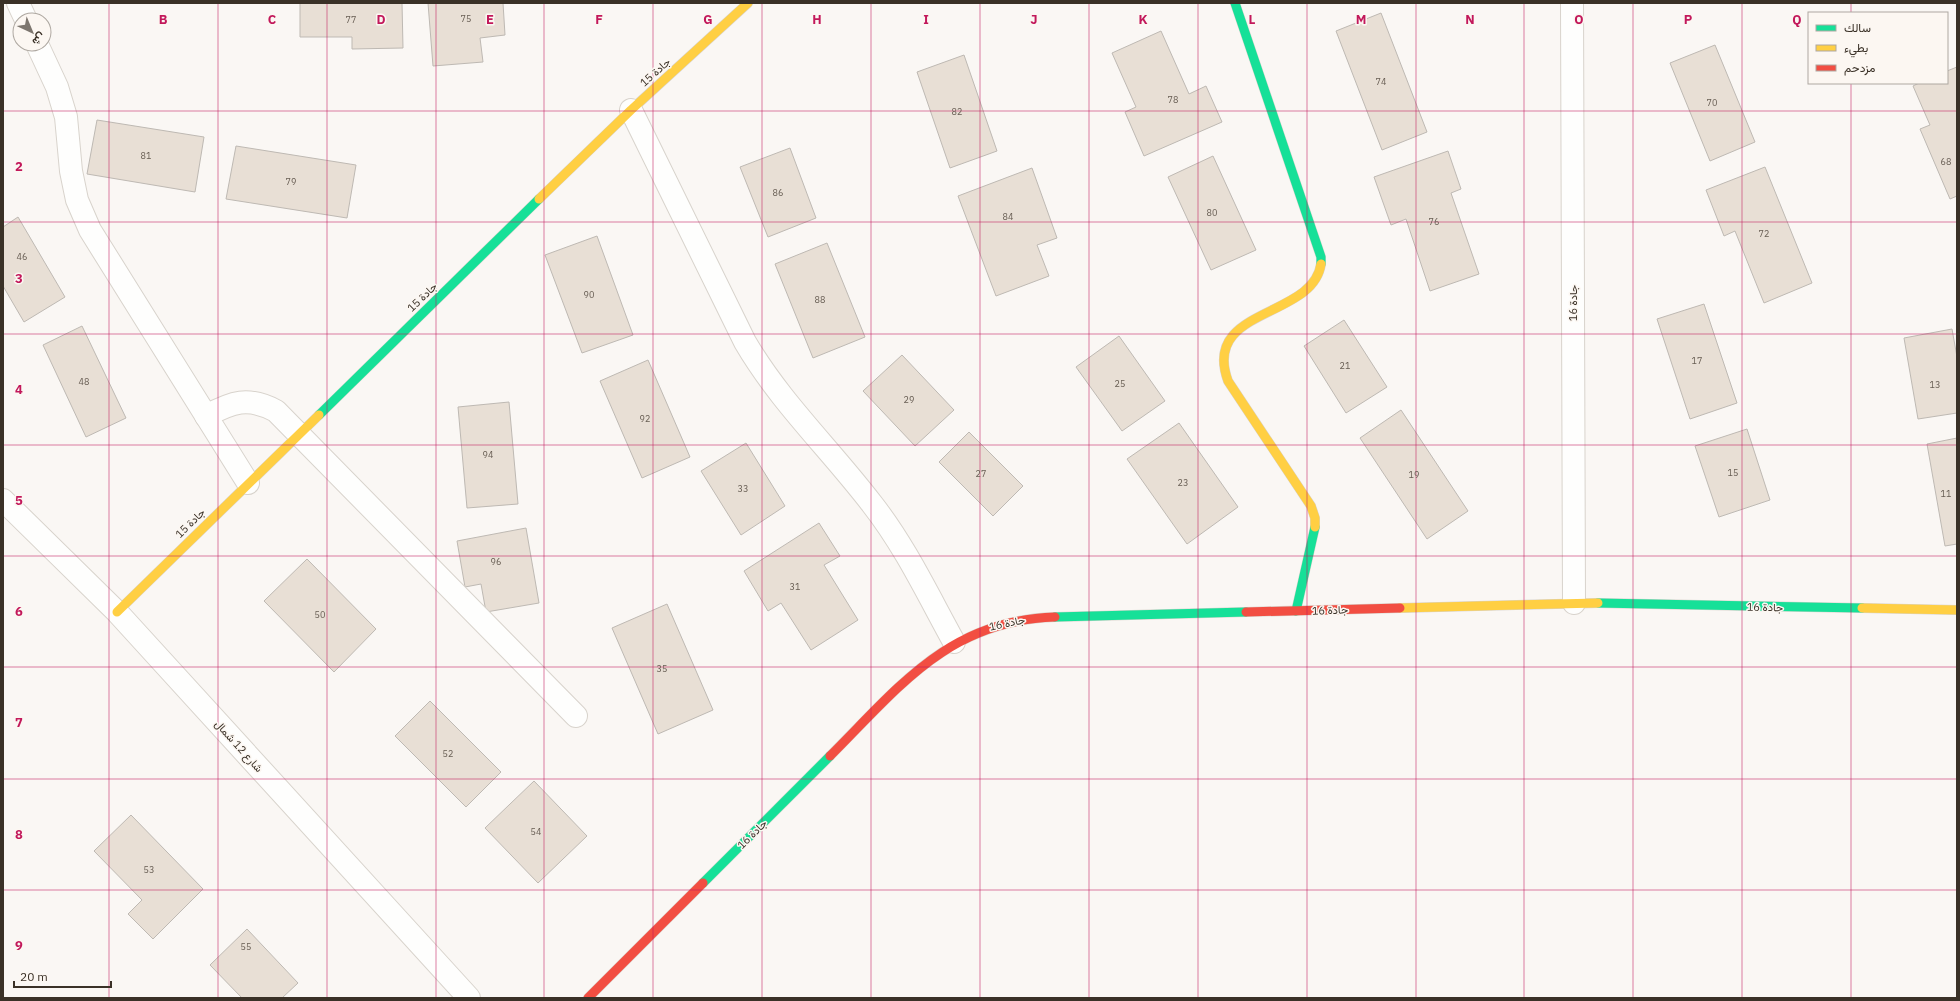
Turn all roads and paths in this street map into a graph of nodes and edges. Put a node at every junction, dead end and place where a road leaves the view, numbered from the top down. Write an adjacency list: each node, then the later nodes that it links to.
1 (748, 3): 5 (street, جادة 15)
2 (1235, 3): 12 (street)
3 (1572, 3): 10 (street, جادة 16)
4 (41, 52): 6 (street)
5 (631, 110): 7 (street, جادة 15); 14 (street)
6 (206, 416): 7 (street); 8 (street)
7 (299, 434): 8 (street, جادة 15); 15 (street)
8 (248, 483): 13 (street, جادة 15)
9 (3, 500): 13 (street, شارع 12 شمال)
10 (1574, 604): 11 (street, جادة 16); 12 (street, جادة 16)
11 (1957, 610)
12 (1296, 611): 14 (street, جادة 16)
13 (117, 612): 16 (street, شارع 12 شمال)
14 (954, 642): 17 (street, جادة 16)
15 (576, 716)
16 (470, 998)
17 (588, 998)

